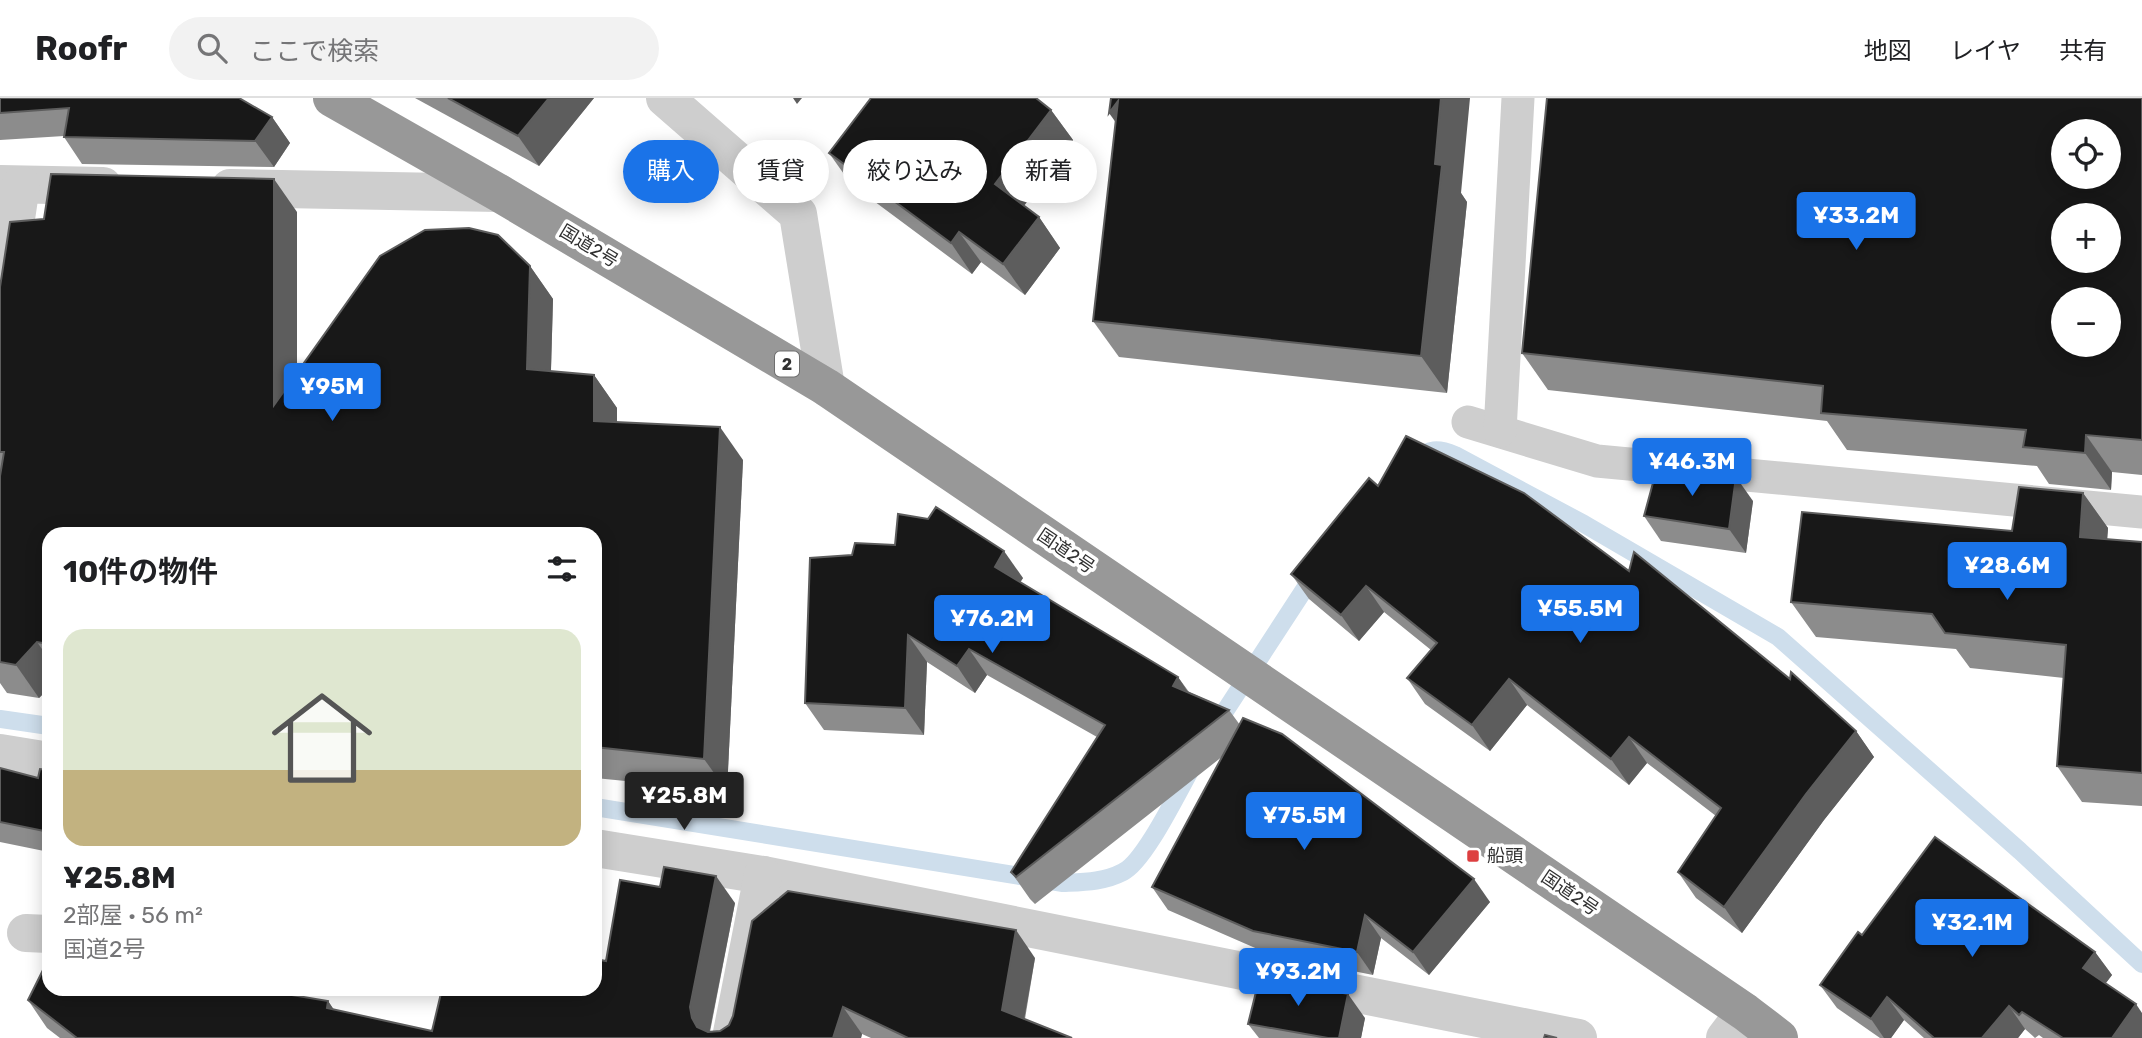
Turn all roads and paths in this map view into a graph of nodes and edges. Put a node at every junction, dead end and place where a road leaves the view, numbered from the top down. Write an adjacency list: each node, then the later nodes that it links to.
1 (332, 98): 7 (highway, 国道2号 / 2)
2 (665, 98): 9 (street)
3 (1518, 98): 11 (lane)
4 (10, 184): 5 (street); 8 (street)
5 (144, 187)
6 (198, 188): 7 (street)
7 (499, 193): 9 (highway, 国道2号 / 2)
8 (0, 326)
9 (826, 387): 17 (highway, 国道2号 / 2)
10 (1468, 422): 11 (lane)
11 (1500, 431): 12 (lane)
12 (2142, 512)
13 (0, 753): 14 (street)
14 (42, 760)
15 (602, 849): 16 (street)
16 (763, 875): 18 (street); 19 (street)
17 (1735, 1025): 21 (highway, 国道2号 / 2)
18 (1527, 1033): 20 (street)
19 (731, 1038)
20 (1578, 1038)
21 (1779, 1038)

